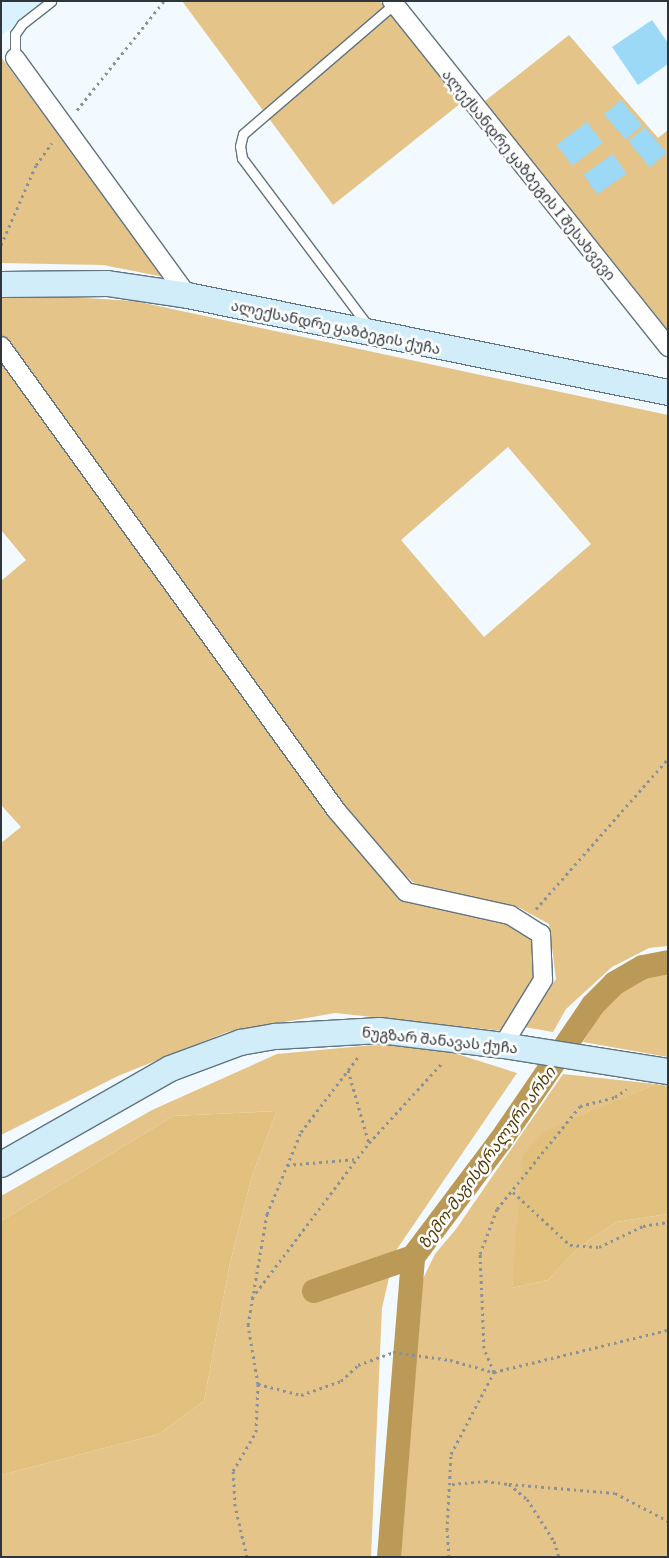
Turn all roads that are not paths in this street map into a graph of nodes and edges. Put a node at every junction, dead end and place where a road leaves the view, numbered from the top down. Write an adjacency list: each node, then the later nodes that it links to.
1 (51, 1): 3 (lane)
2 (393, 3): 6 (lane); 8 (street, ალექსანდრე ყაზბეგის I შესახვევი)
3 (15, 58): 5 (street)
4 (1, 284): 5 (street, ალექსანდრე ყაზბეგის ქუჩა)
5 (187, 296): 6 (street, ალექსანდრე ყაზბეგის ქუჩა)
6 (374, 334): 9 (street, ალექსანდრე ყაზბეგის ქუჩა)
7 (1, 346): 10 (street)
8 (668, 348)
9 (667, 390)
10 (514, 1046): 11 (street, ნუგზარ შანავას ქუჩა); 12 (street, ნუგზარ შანავას ქუჩა)
11 (660, 1070)
12 (1, 1164)

